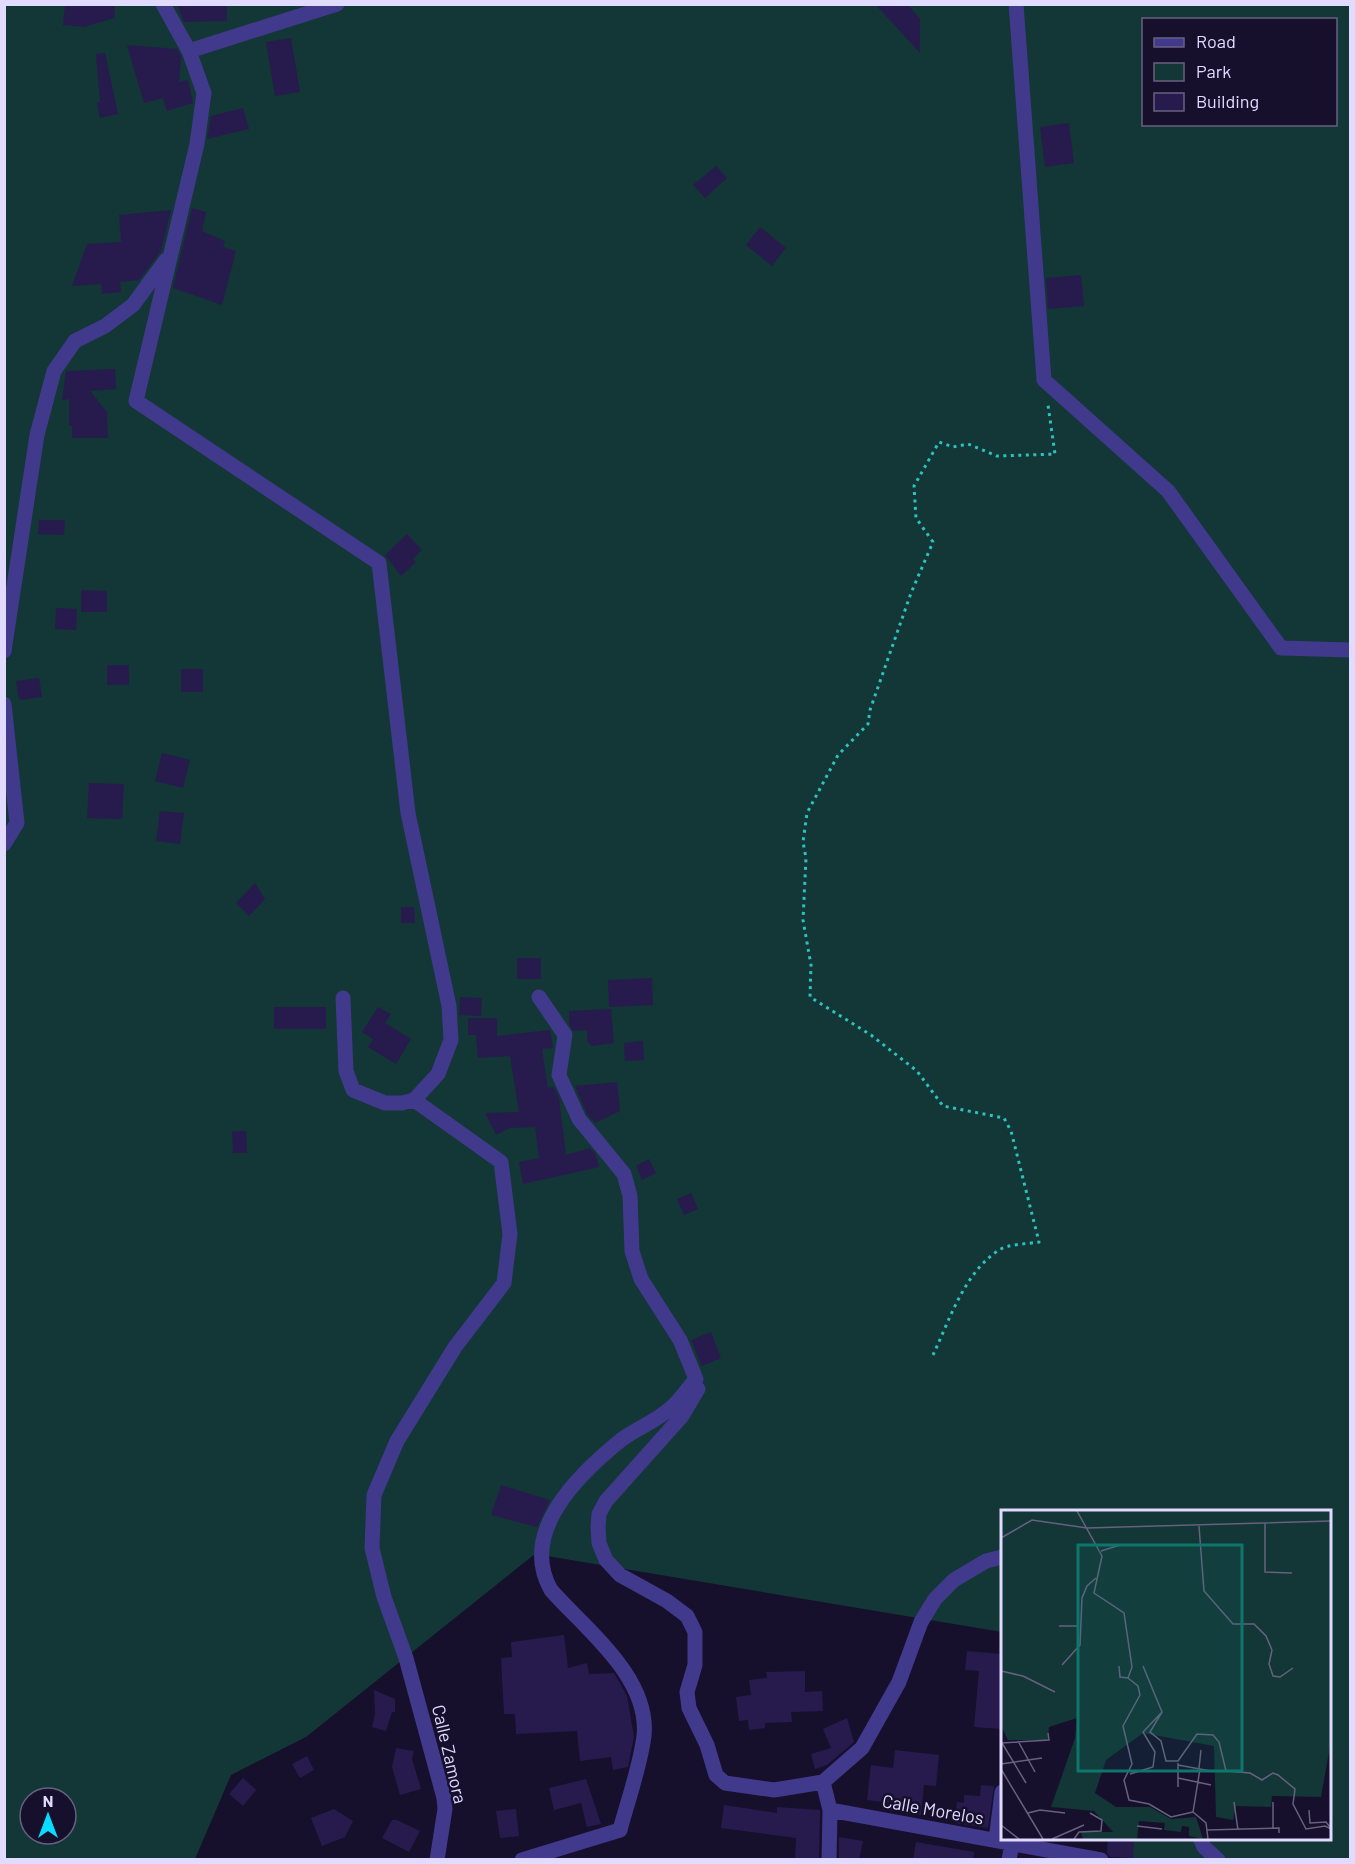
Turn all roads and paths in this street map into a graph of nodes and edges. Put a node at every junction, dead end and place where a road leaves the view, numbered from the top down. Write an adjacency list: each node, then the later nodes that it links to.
1 (163, 4): 4 (street)
2 (337, 4): 4 (street)
3 (1016, 4): 6 (street)
4 (189, 51): 5 (street)
5 (171, 253): 8 (street); 13 (street)
6 (1044, 380): 7 (street); 14 (path)
7 (1350, 650)
8 (4, 651)
9 (4, 704): 10 (street)
10 (4, 844)
11 (539, 997): 15 (street)
12 (343, 998): 13 (street)
13 (414, 1100): 23 (street, Calle Zamora)
14 (933, 1355)
15 (696, 1379): 17 (street); 24 (street)
16 (1001, 1557): 17 (street)
17 (823, 1782): 19 (street)
18 (1001, 1800): 20 (street)
19 (830, 1810): 20 (street, Calle Morelos); 25 (street)
20 (996, 1840): 22 (street, Calle Morelos)
21 (1200, 1840): 28 (street)
22 (1012, 1843): 26 (street); 27 (street, Calle Morelos)
23 (437, 1860)
24 (522, 1860)
25 (829, 1860)
26 (1009, 1860)
27 (1101, 1860)
28 (1218, 1860)

